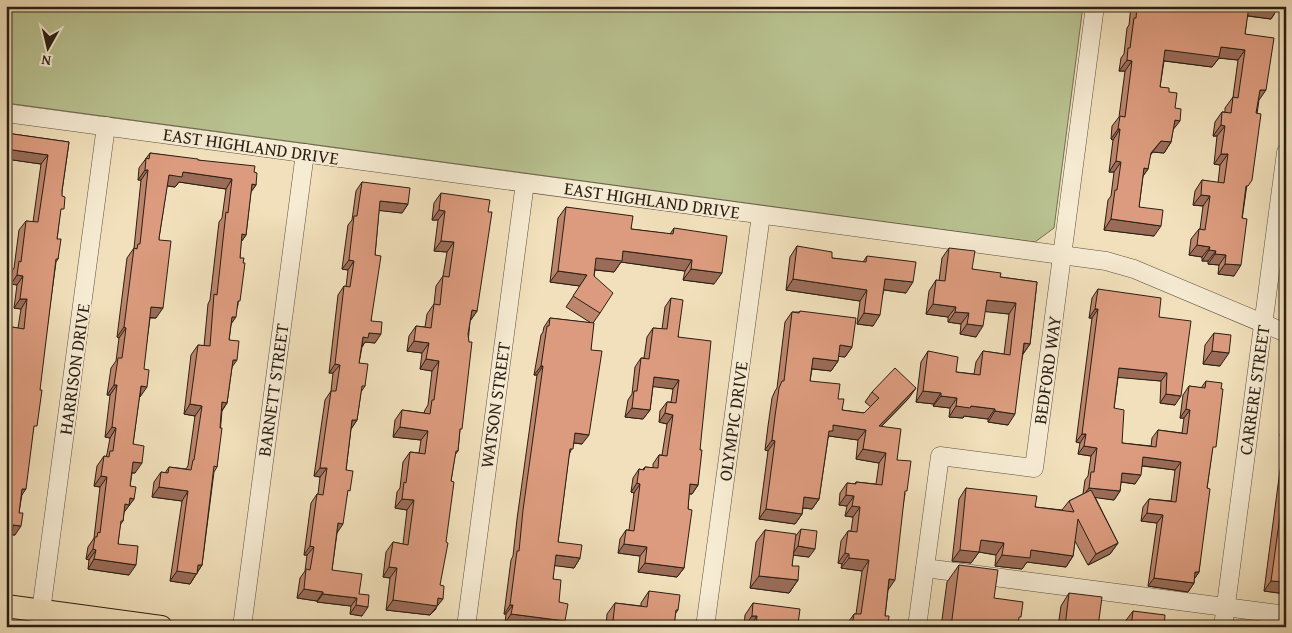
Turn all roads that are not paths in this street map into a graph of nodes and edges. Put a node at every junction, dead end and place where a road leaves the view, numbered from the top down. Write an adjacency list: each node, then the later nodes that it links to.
1 (1096, 6): 8 (street, BEDFORD WAY)
2 (6, 113): 3 (street, EAST HIGHLAND DRIVE)
3 (106, 126): 5 (street, EAST HIGHLAND DRIVE); 14 (street, HARRISON DRIVE)
4 (1286, 152): 9 (street, CARRERE STREET)
5 (305, 153): 6 (street, EAST HIGHLAND DRIVE); 17 (street, BARNETT STREET)
6 (525, 183): 7 (street, EAST HIGHLAND DRIVE); 18 (street, WATSON STREET)
7 (761, 214): 8 (street, EAST HIGHLAND DRIVE); 19 (street, OLYMPIC DRIVE)
8 (1062, 255): 9 (street, EAST HIGHLAND DRIVE); 11 (street, BEDFORD WAY)
9 (1263, 323): 10 (street, EAST HIGHLAND DRIVE); 13 (street, CARRERE STREET)
10 (1286, 333)
11 (925, 568): 13 (street); 20 (street, BEDFORD WAY)
12 (6, 606): 14 (main road)
13 (1225, 608): 15 (street); 21 (street, CARRERE STREET)
14 (41, 611): 16 (main road)
15 (1286, 616)
16 (161, 627)
17 (242, 627)
18 (466, 627)
19 (705, 627)
20 (917, 627)
21 (1223, 627)

